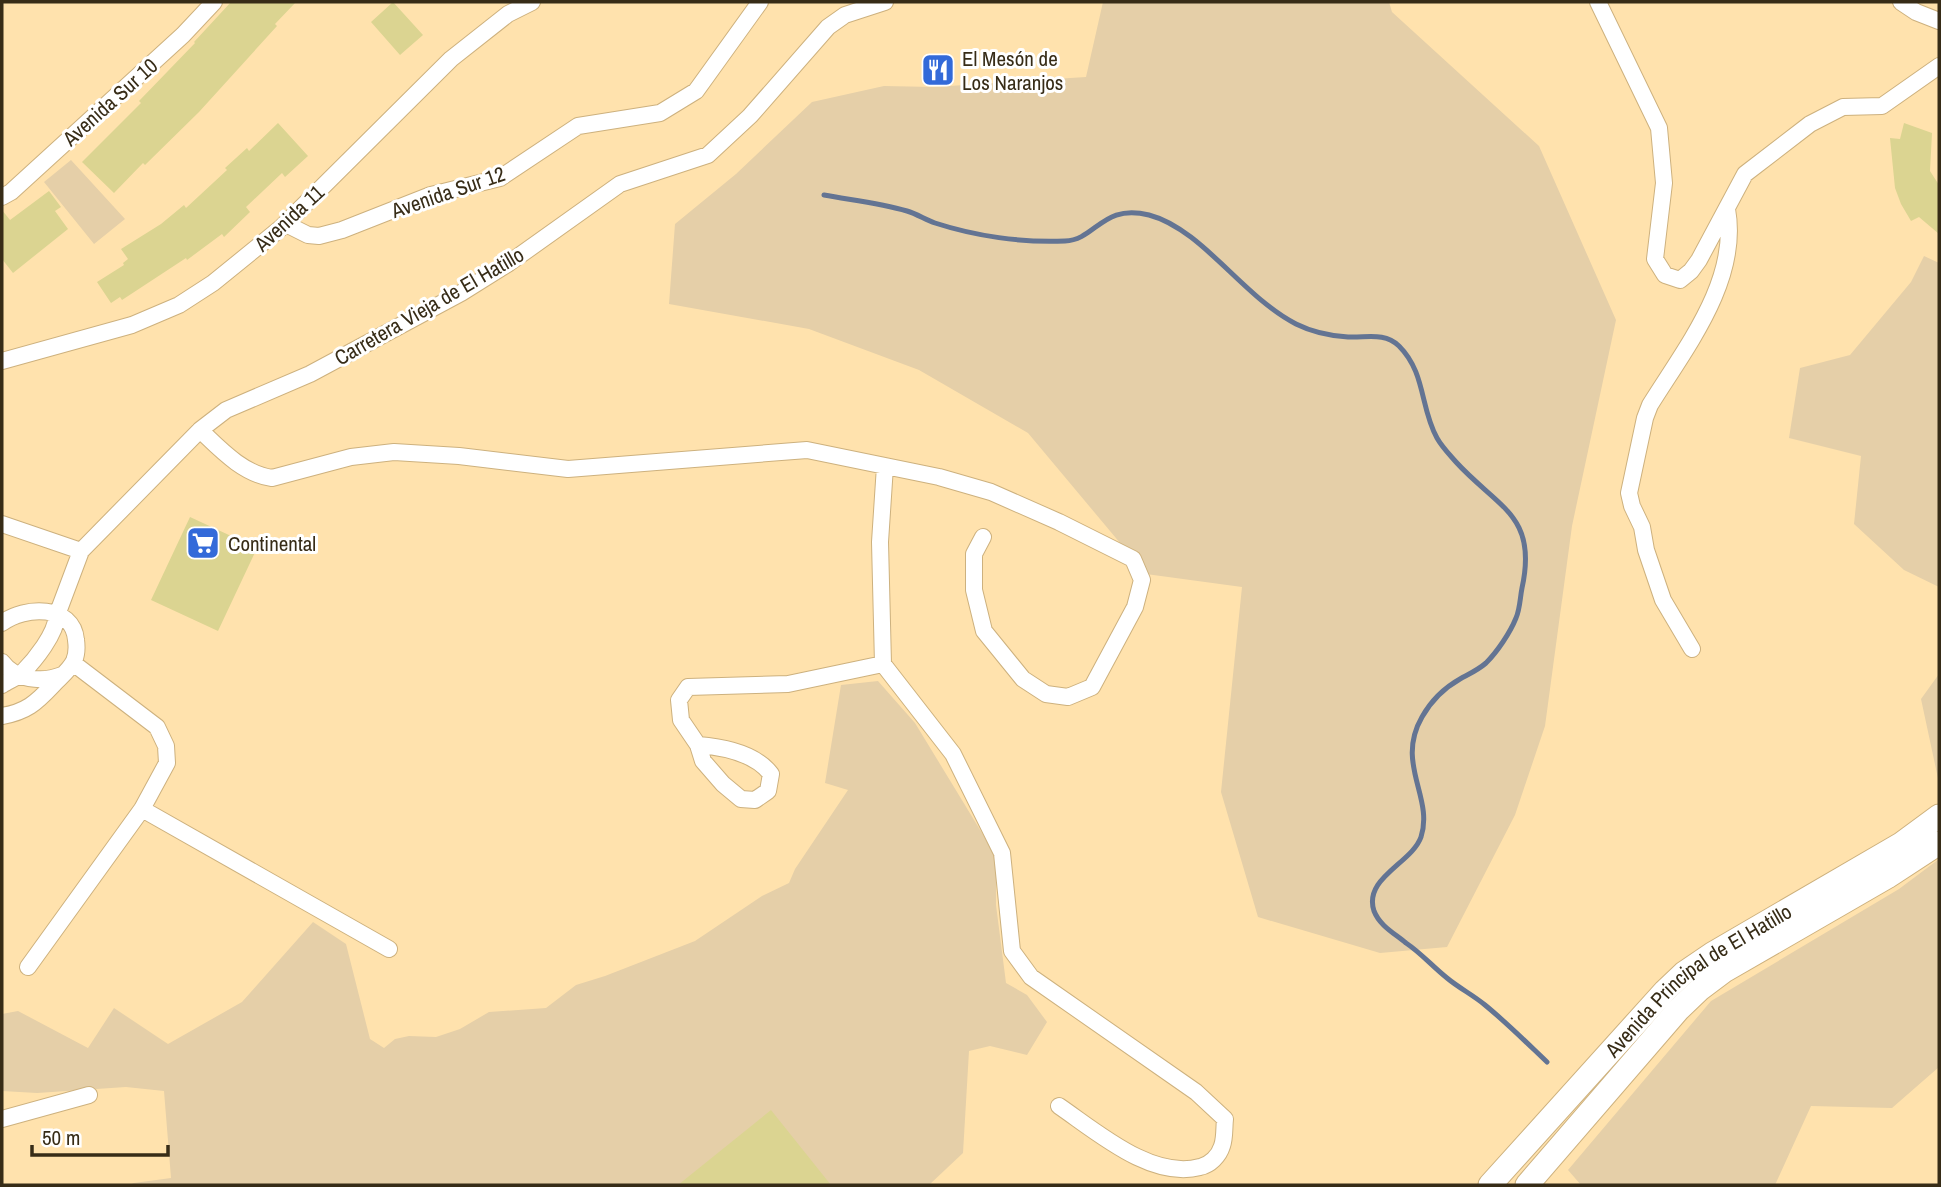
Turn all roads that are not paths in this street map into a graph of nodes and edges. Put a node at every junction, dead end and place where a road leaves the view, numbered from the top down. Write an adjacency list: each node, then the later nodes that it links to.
1 (214, 2): 9 (street, Avenida Sur 10)
2 (532, 2): 11 (street, Avenida 11)
3 (760, 2): 11 (street, Avenida Sur 12)
4 (885, 2): 13 (street, Carretera Vieja de El Hatillo)
5 (1598, 2): 10 (street)
6 (1901, 2): 7 (street)
7 (1939, 21)
8 (1939, 66): 10 (street)
9 (2, 197)
10 (1727, 209): 20 (street)
11 (286, 224): 12 (street, Avenida 11)
12 (2, 361)
13 (200, 430): 14 (street); 17 (street, Carretera Vieja de El Hatillo)
14 (885, 466): 16 (street); 22 (street)
15 (2, 524): 17 (street)
16 (983, 537)
17 (81, 551): 18 (street)
18 (57, 615): 19 (street); 23 (street); 24 (street)
19 (2, 622)
20 (1692, 649)
21 (2, 662): 24 (street)
22 (883, 664): 27 (street); 34 (street)
23 (68, 669): 24 (street); 26 (street); 28 (street)
24 (20, 675): 25 (street)
25 (2, 685)
26 (2, 716)
27 (698, 745): 27 (street)
28 (142, 808): 31 (street); 32 (street)
29 (1939, 816): 36 (main road, Avenida Principal de El Hatillo)
30 (1939, 843): 37 (main road, Avenida Principal de El Hatillo)
31 (389, 949)
32 (29, 967)
33 (89, 1095): 35 (street)
34 (1059, 1106)
35 (2, 1119)
36 (1490, 1185)
37 (1527, 1185)

